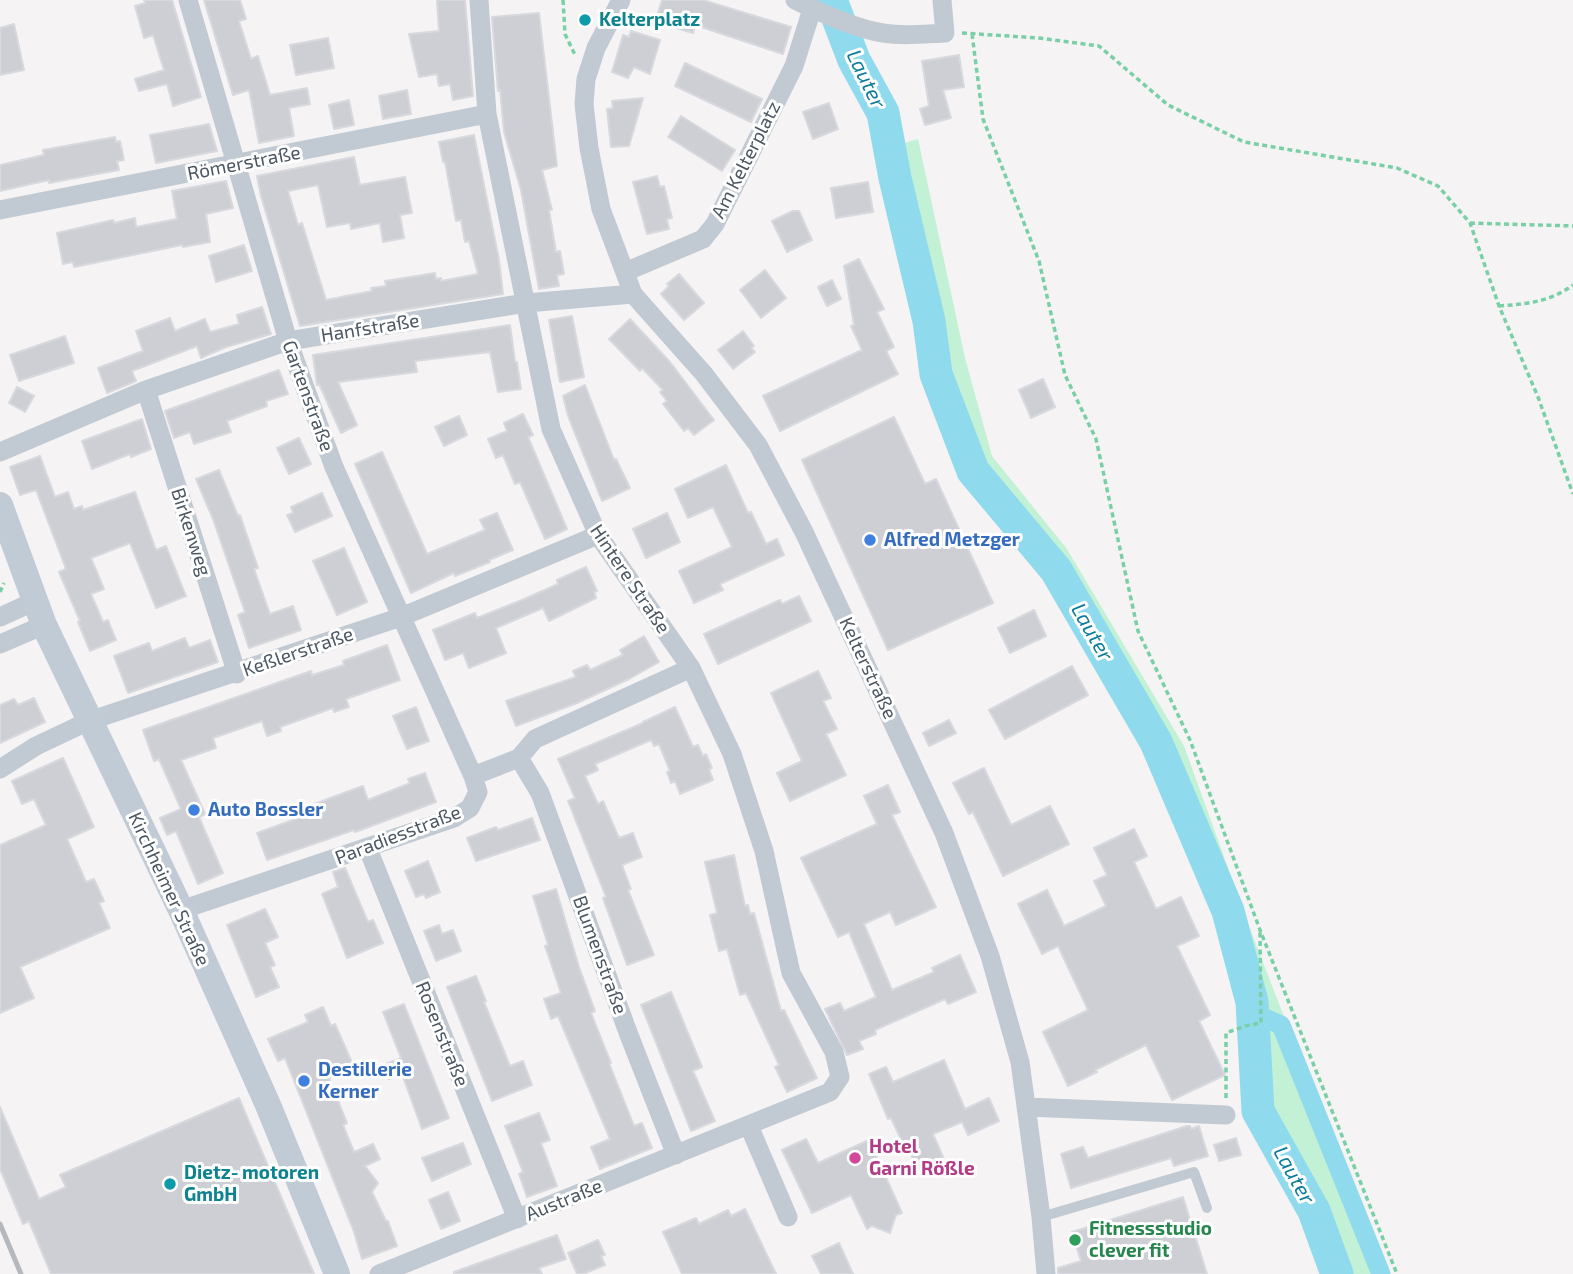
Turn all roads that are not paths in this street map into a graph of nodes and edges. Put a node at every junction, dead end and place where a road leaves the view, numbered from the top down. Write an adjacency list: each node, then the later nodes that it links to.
1 (188, 0): 7 (street, Gartenstraße)
2 (479, 0): 6 (street, Hintere Straße)
3 (621, 0): 9 (street)
4 (942, 0): 5 (street)
5 (804, 4): 9 (street, Am Kelterplatz)
6 (487, 114): 7 (street, Römerstraße); 11 (street, Hintere Straße)
7 (234, 165): 8 (street, Römerstraße); 12 (street, Gartenstraße)
8 (0, 210)
9 (625, 272): 10 (street, Kelterstraße)
10 (633, 294): 11 (street, Hanfstraße); 30 (street, Kelterstraße)
11 (526, 303): 12 (street, Hanfstraße); 16 (street, Hintere Straße)
12 (288, 341): 13 (street, Hanfstraße); 19 (street, Gartenstraße)
13 (146, 390): 14 (street, Hanfstraße); 22 (street, Birkenweg)
14 (0, 453)
15 (0, 505): 17 (street, Kirchheimer Straße)
16 (598, 535): 19 (street, Keßlerstraße); 21 (street, Hintere Straße)
17 (39, 613): 18 (street); 20 (street); 23 (street, Kirchheimer Straße)
18 (0, 617)
19 (401, 617): 22 (street, Keßlerstraße); 26 (street, Gartenstraße)
20 (0, 645)
21 (691, 668): 24 (street); 29 (street, Hintere Straße)
22 (237, 674): 23 (street, Keßlerstraße)
23 (89, 721): 25 (street, Keßlerstraße); 28 (street, Kirchheimer Straße)
24 (519, 758): 26 (street); 33 (street, Blumenstraße)
25 (0, 769)
26 (473, 776): 27 (street, Paradiesstraße)
27 (368, 849): 28 (street, Paradiesstraße); 37 (street, Rosenstraße)
28 (181, 910): 38 (street, Kirchheimer Straße)
29 (830, 1092): 32 (street, Austraße)
30 (1026, 1107): 31 (street); 36 (street, Kelterstraße)
31 (1226, 1115)
32 (749, 1126): 33 (street, Austraße); 35 (street)
33 (676, 1156): 37 (street, Austraße)
34 (1207, 1208): 36 (lane)
35 (788, 1217)
36 (1041, 1217): 40 (street, Kelterstraße)
37 (517, 1219): 39 (street, Austraße)
38 (337, 1274)
39 (379, 1274)
40 (1046, 1274)

